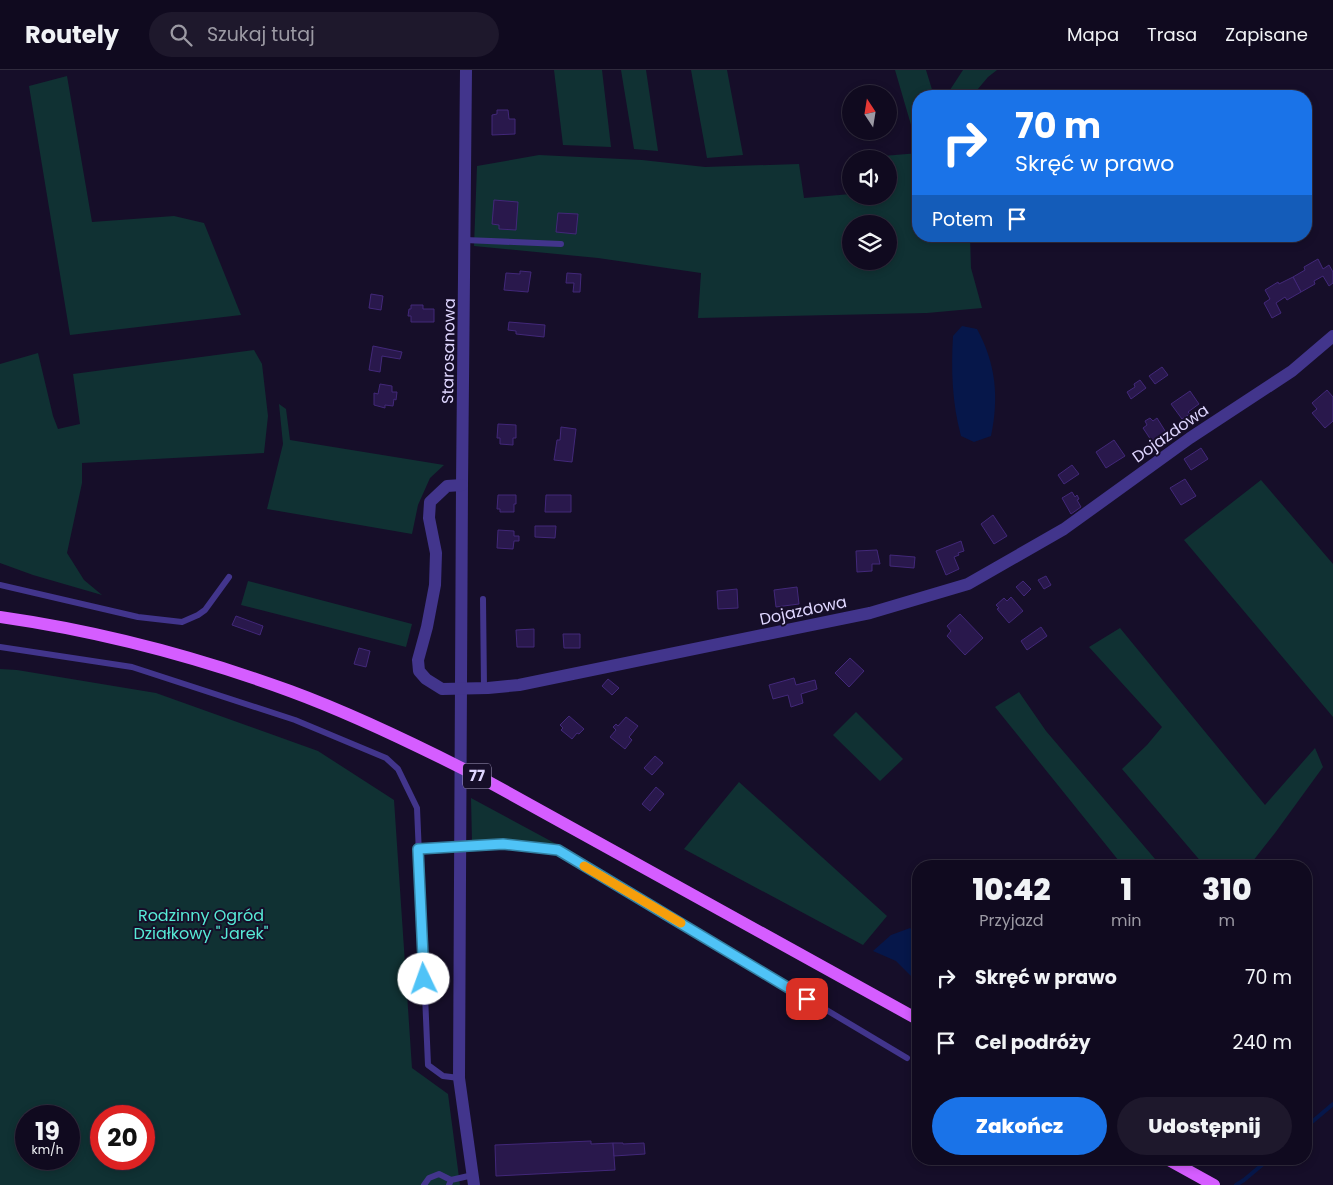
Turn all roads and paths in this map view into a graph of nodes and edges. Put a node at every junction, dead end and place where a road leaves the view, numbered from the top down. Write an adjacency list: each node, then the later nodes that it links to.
1 (466, 70): 2 (street, Starosanowa)
2 (465, 240): 3 (lane); 5 (street, Starosanowa)
3 (560, 244)
4 (1333, 336): 11 (street, Dojazdowa)
5 (462, 485): 11 (street, Dojazdowa); 15 (street, Starosanowa)
6 (229, 578): 7 (lane)
7 (0, 585)
8 (483, 599): 11 (lane)
9 (0, 617): 13 (main road, 77)
10 (0, 647): 12 (lane)
11 (484, 688)
12 (418, 849): 14 (lane); 15 (lane)
13 (912, 1016)
14 (907, 1058)
15 (459, 1078): 17 (street, Starosanowa)
16 (1178, 1165): 20 (main road)
17 (473, 1180): 18 (lane)
18 (450, 1183): 19 (lane)
19 (424, 1185)
20 (1214, 1185)

